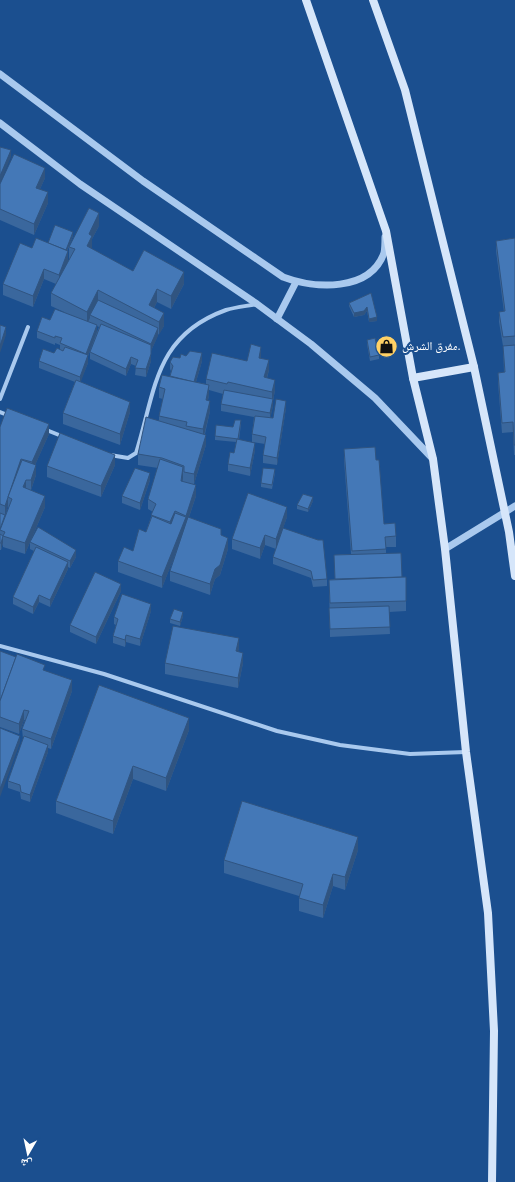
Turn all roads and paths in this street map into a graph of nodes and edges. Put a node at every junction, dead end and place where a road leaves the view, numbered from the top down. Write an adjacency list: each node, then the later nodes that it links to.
1 (306, 0): 5 (main road)
2 (374, 0): 10 (main road)
3 (0, 74): 6 (street)
4 (0, 123): 7 (street)
5 (386, 231): 6 (street); 11 (main road)
6 (296, 282): 8 (street)
7 (257, 304): 8 (street); 17 (street)
8 (277, 319): 18 (street)
9 (28, 327): 12 (street)
10 (474, 367): 11 (main road); 20 (main road)
11 (413, 378): 18 (main road)
12 (0, 399)
13 (0, 412): 14 (street)
14 (14, 418)
15 (36, 426): 16 (street)
16 (72, 440)
17 (108, 454)
18 (433, 459): 21 (main road)
19 (515, 506): 20 (street)
20 (505, 511): 21 (street); 22 (main road)
21 (445, 549): 24 (main road)
22 (515, 576)
23 (0, 646): 24 (street)
24 (466, 752): 25 (main road)
25 (492, 1182)

